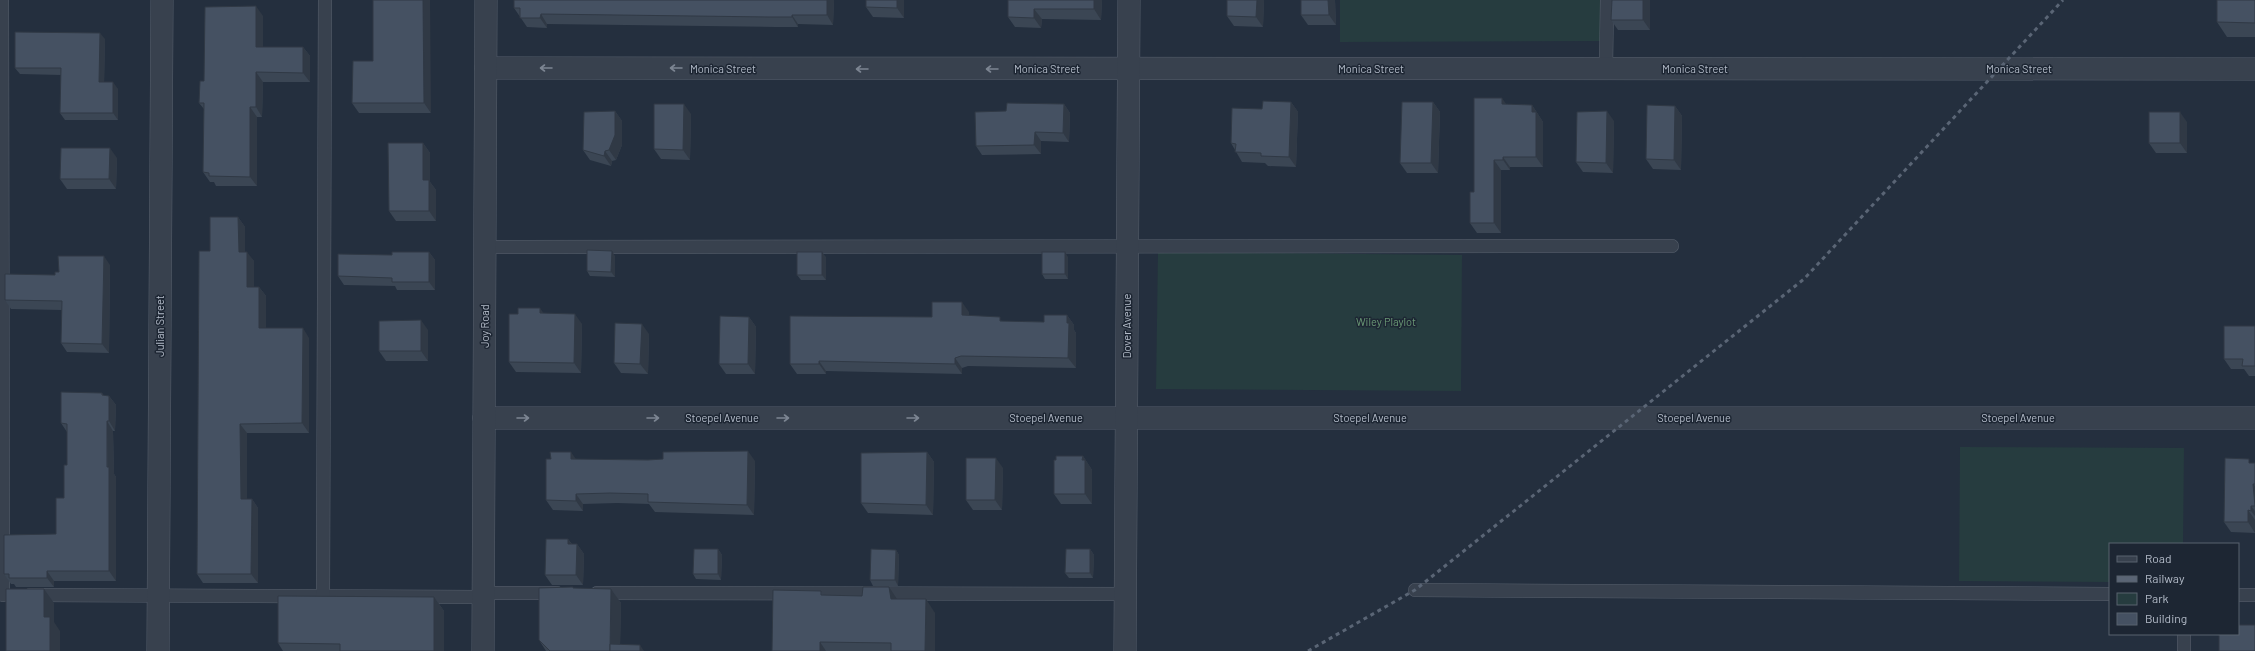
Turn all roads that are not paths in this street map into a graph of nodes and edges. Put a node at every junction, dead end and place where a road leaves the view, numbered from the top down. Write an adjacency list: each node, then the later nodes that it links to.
1 (2, 0): 21 (lane)
2 (162, 0): 22 (street, Julian Street)
3 (325, 0): 25 (lane)
4 (486, 0): 7 (street, Joy Road)
5 (1129, 0): 9 (street, Dover Avenue)
6 (1607, 0): 8 (lane)
7 (486, 68): 9 (street, Monica Street, one-way to 7); 12 (street, Joy Road)
8 (1606, 68): 9 (street, Monica Street); 10 (street, Monica Street)
9 (1129, 69): 13 (street, Dover Avenue)
10 (2255, 69)
11 (1672, 246): 13 (lane)
12 (485, 248): 13 (lane); 14 (street, Joy Road)
13 (1128, 248): 15 (street, Dover Avenue)
14 (484, 418): 15 (street, Stoepel Avenue, one-way to 15); 23 (street, Joy Road)
15 (1127, 418): 16 (street, Stoepel Avenue); 18 (street, Dover Avenue)
16 (2255, 418)
17 (1415, 590): 19 (lane)
18 (1125, 594): 23 (lane); 29 (street, Dover Avenue)
19 (2109, 594)
20 (2239, 594): 24 (lane)
21 (1, 595): 22 (lane)
22 (159, 595): 25 (lane); 27 (street, Julian Street)
23 (483, 595): 25 (lane); 28 (street, Joy Road)
24 (2255, 595)
25 (322, 596)
26 (2184, 635): 30 (lane)
27 (158, 651)
28 (483, 651)
29 (1125, 651)
30 (2184, 651)

